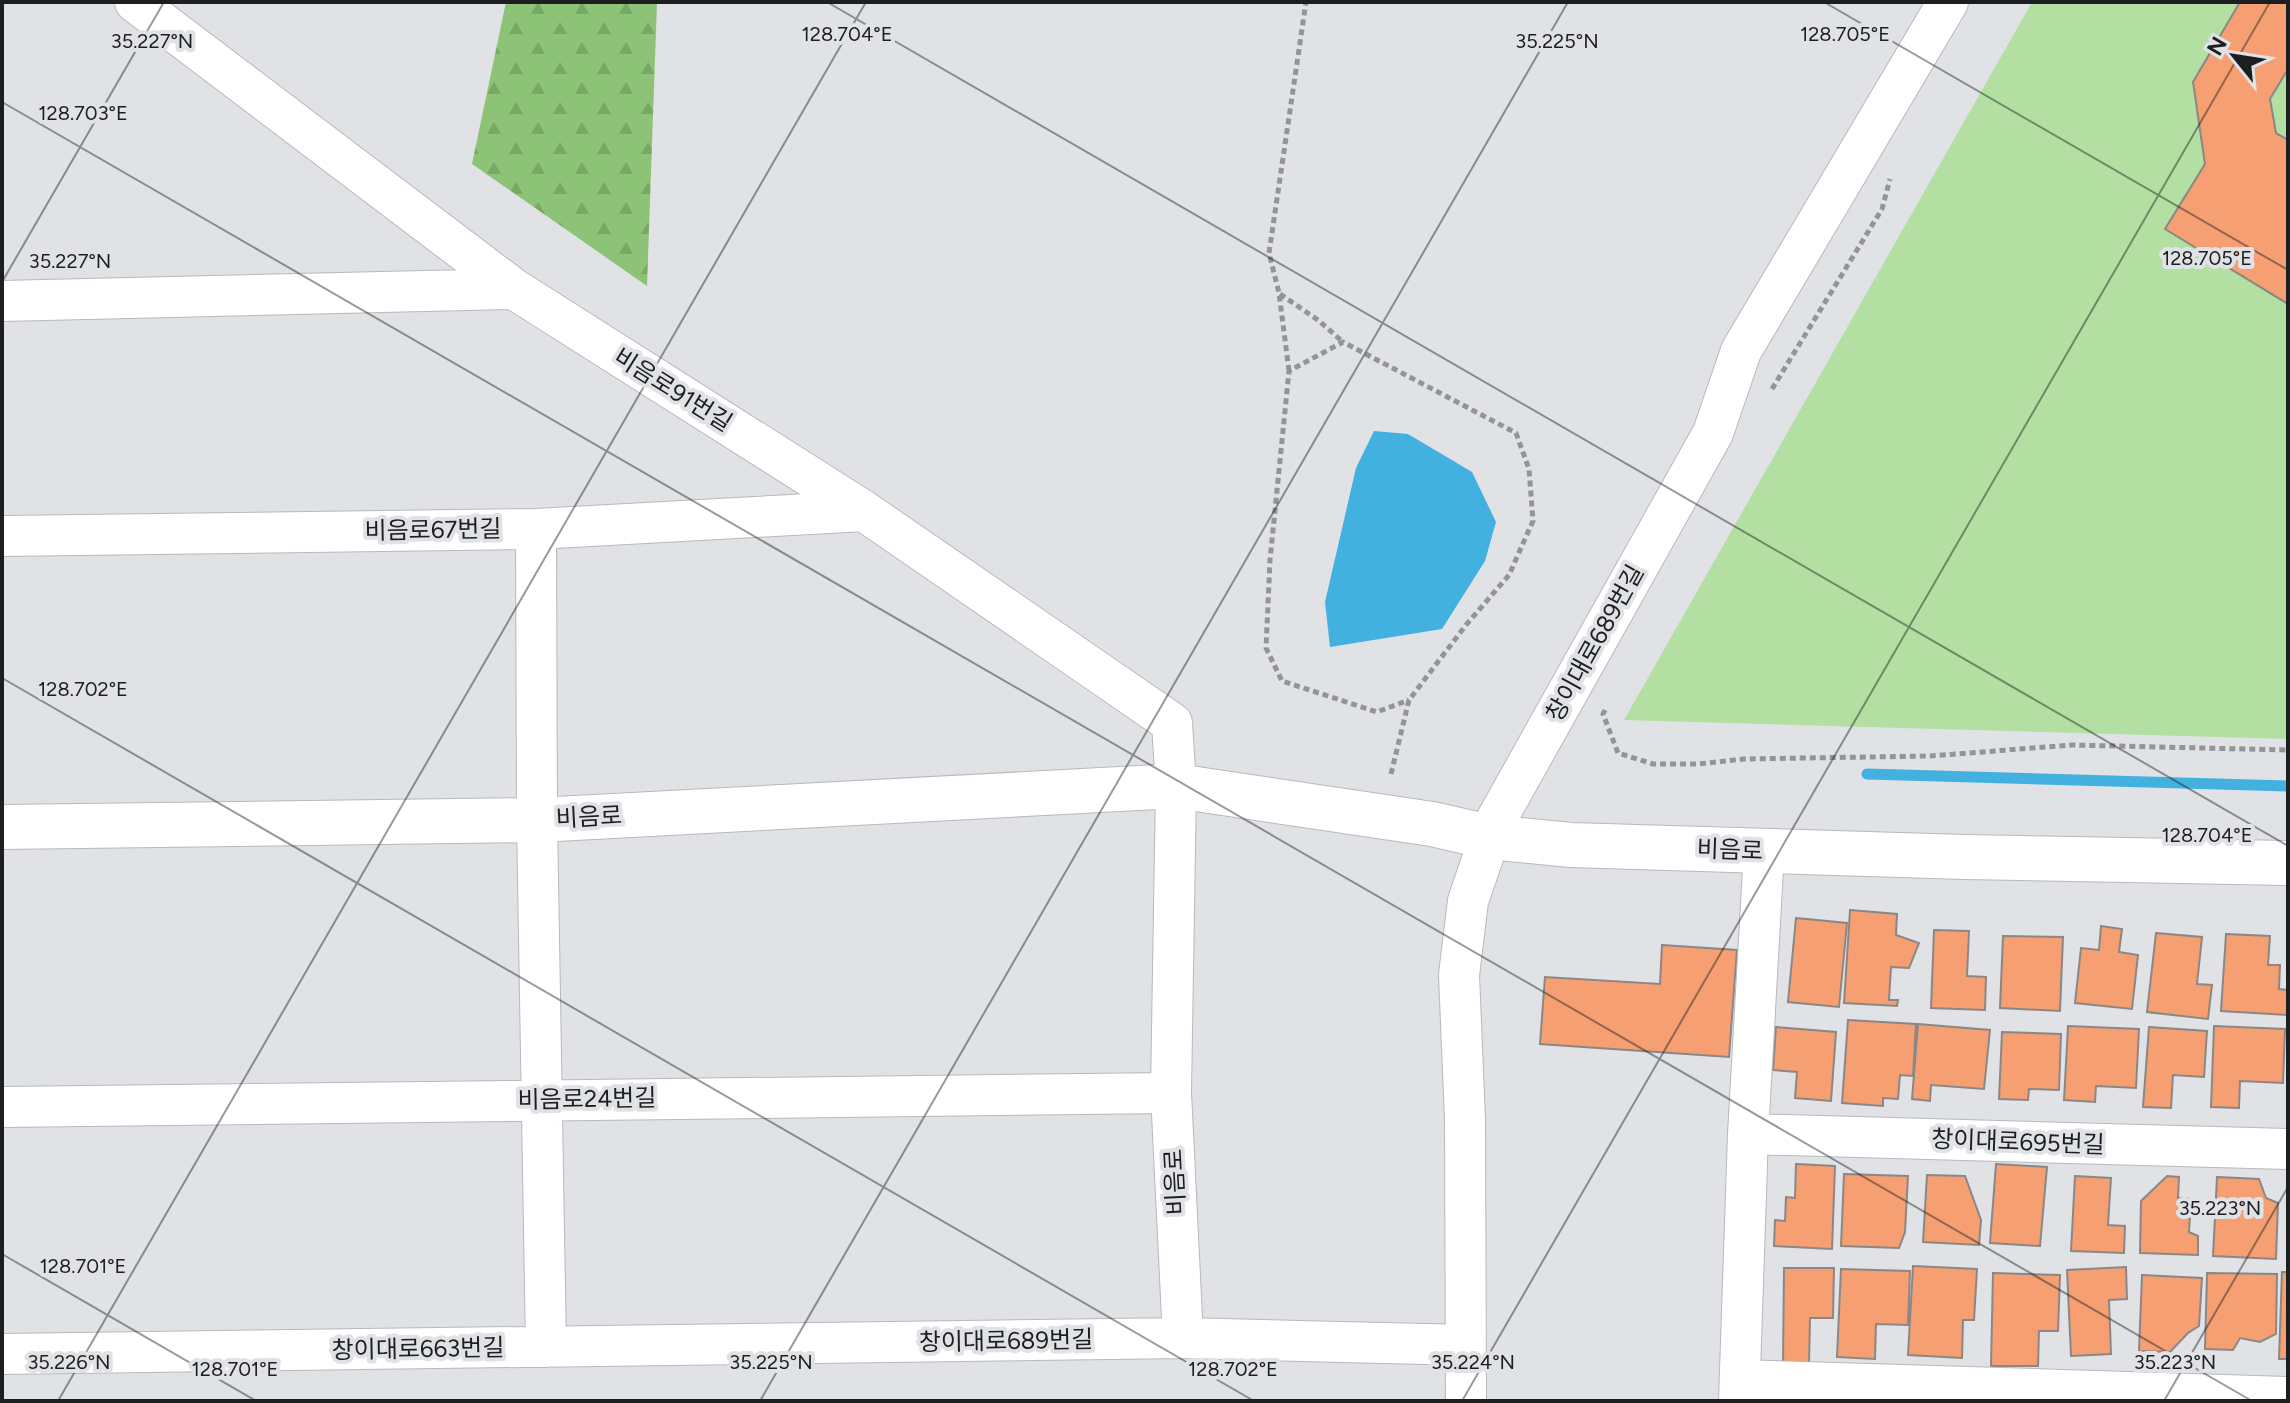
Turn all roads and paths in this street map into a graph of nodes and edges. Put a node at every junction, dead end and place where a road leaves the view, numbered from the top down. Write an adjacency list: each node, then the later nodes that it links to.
1 (135, 2): 5 (street, 비음로91번길)
2 (1306, 2): 6 (path)
3 (1948, 2): 21 (street, 창이대로689번길)
4 (1893, 169): 10 (path)
5 (514, 289): 7 (street); 11 (street, 비음로91번길)
6 (1279, 293): 8 (path); 9 (path)
7 (2, 301)
8 (1343, 342): 9 (path); 14 (path)
9 (1289, 371): 14 (path)
10 (1767, 398)
11 (864, 511): 12 (street, 비음로67번길); 18 (street, 비음로91번길)
12 (536, 529): 13 (street, 비음로67번길); 19 (street)
13 (2, 536)
14 (1409, 700): 17 (path)
15 (1610, 700): 16 (path)
16 (2288, 750)
17 (1391, 774)
18 (1176, 786): 19 (street, 비음로); 21 (street, 비음로); 24 (street, 비음로)
19 (537, 820): 20 (street, 비음로); 25 (street)
20 (2, 827)
21 (1489, 837): 22 (street, 비음로); 30 (street, 창이대로689번길)
22 (1764, 851): 23 (street, 비음로); 27 (street)
23 (2288, 863)
24 (1171, 1093): 25 (street, 비음로24번길); 29 (street, 비음로)
25 (543, 1100): 26 (street, 비음로24번길); 31 (street)
26 (2, 1107)
27 (1748, 1134): 28 (street, 창이대로695번길); 33 (street)
28 (2288, 1149)
29 (1183, 1338): 30 (street, 창이대로689번길); 31 (street, 창이대로689번길)
30 (1466, 1345): 35 (street, 창이대로689번길)
31 (546, 1347): 32 (street, 창이대로663번길)
32 (2, 1354)
33 (1739, 1391): 34 (street)
34 (2288, 1397)
35 (1466, 1401)

